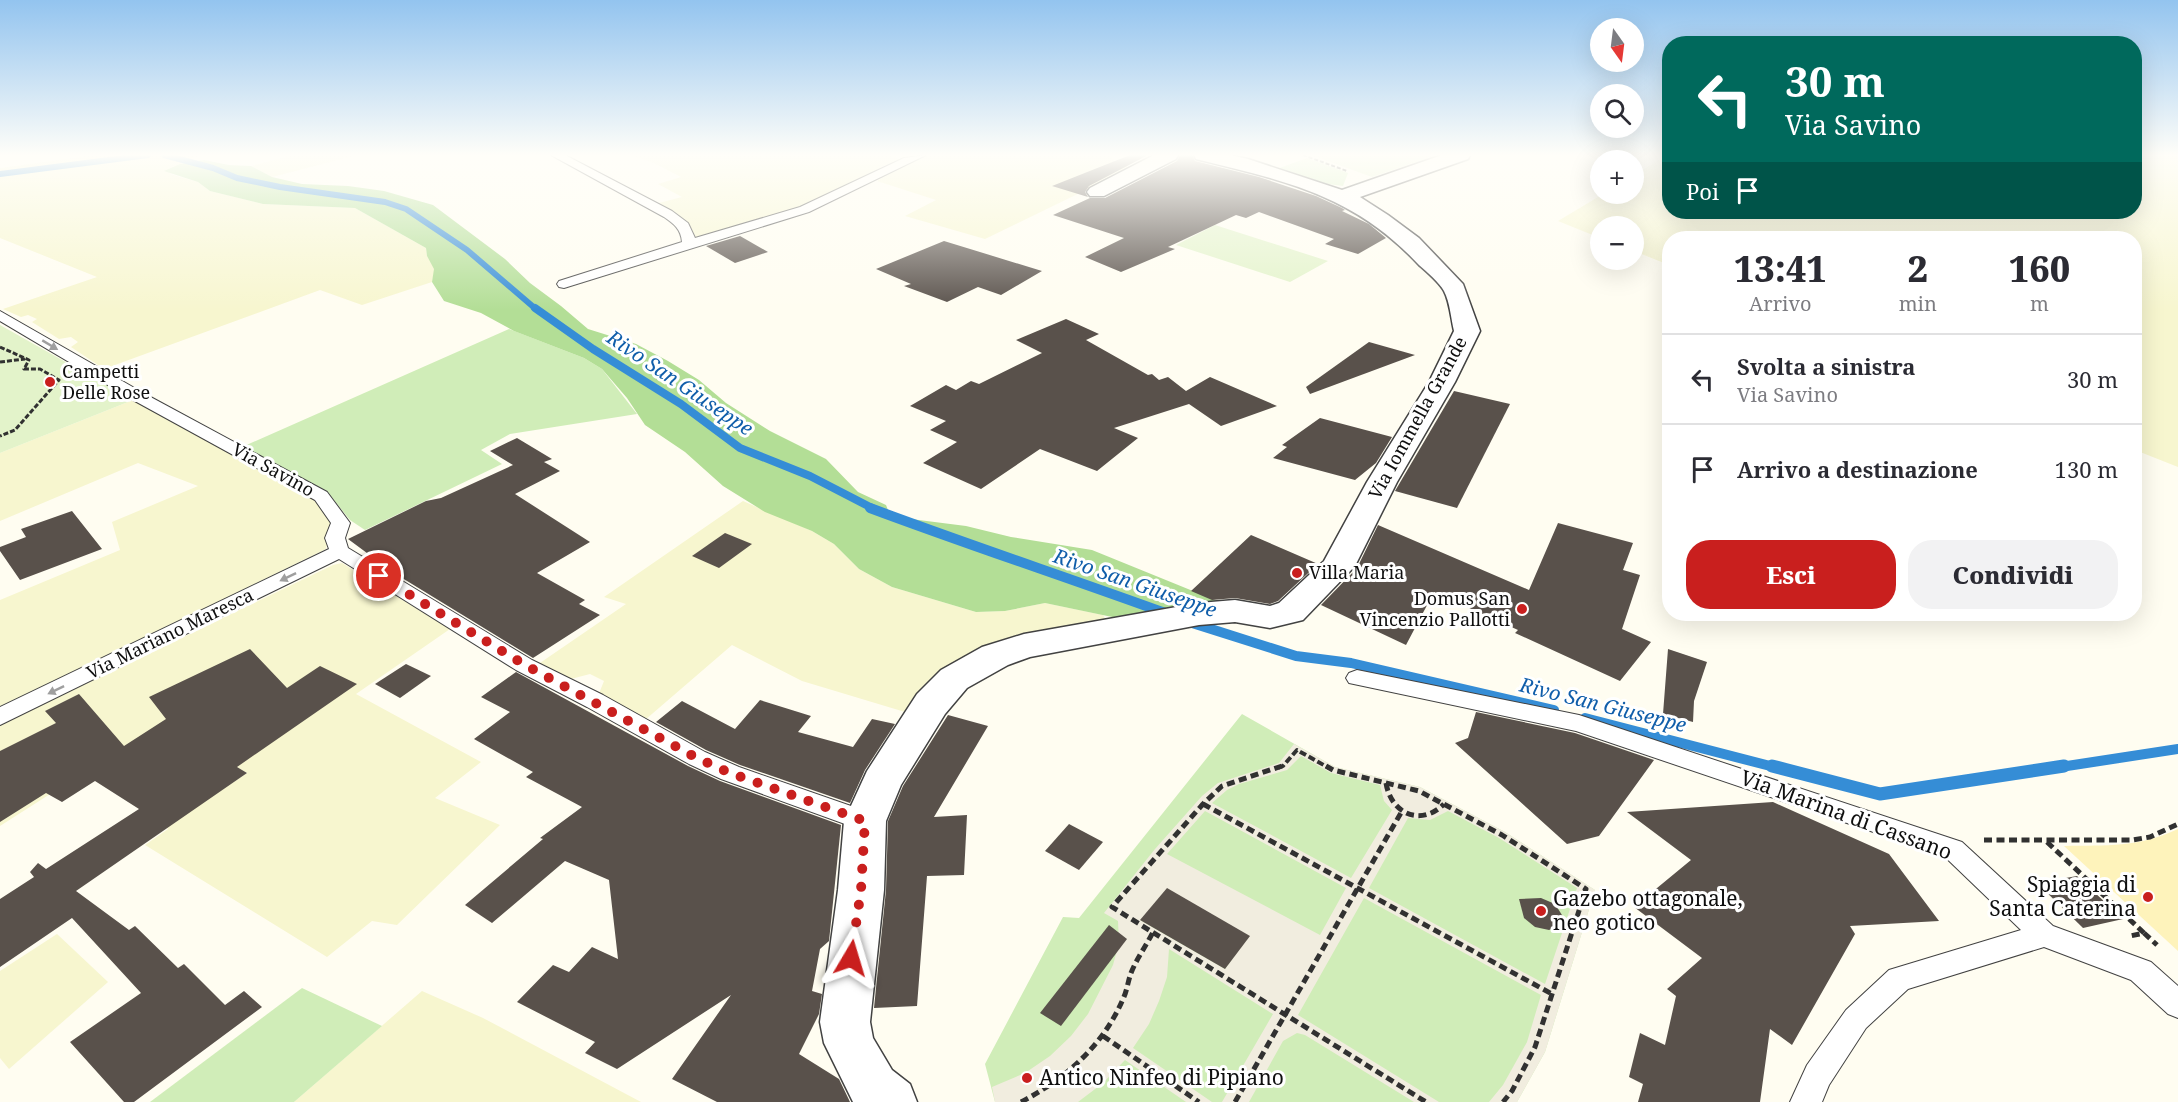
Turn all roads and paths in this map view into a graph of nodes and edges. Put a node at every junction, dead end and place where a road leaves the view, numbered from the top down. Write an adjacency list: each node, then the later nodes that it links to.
1 (654, 206): 4 (lane)
2 (812, 206): 4 (lane)
3 (1360, 206): 18 (street, Via Iommella Grande)
4 (689, 244): 5 (lane)
5 (564, 284)
6 (0, 315): 11 (lane, Via Savino, one-way to 11)
7 (0, 346): 8 (path)
8 (25, 359): 9 (path); 10 (path)
9 (0, 362)
10 (0, 436)
11 (340, 551): 13 (lane, Via Mariano Maresca, one-way to 13); 18 (lane)
12 (1357, 678): 21 (lane, Via Marina di Cassano)
13 (0, 717)
14 (1386, 783): 15 (path); 16 (path); 17 (path)
15 (1203, 804): 22 (path); 23 (path)
16 (1444, 804): 17 (path); 26 (path)
17 (1402, 811): 22 (path)
18 (865, 821): 30 (street)
19 (2178, 824): 20 (path)
20 (2047, 842): 21 (path); 25 (path)
21 (1953, 849): 24 (lane, Via Marina di Cassano)
22 (1358, 888): 26 (path); 28 (path)
23 (1153, 932): 28 (path); 29 (path)
24 (2044, 934): 25 (lane); 36 (lane)
25 (2076, 945): 27 (lane)
26 (1552, 994): 35 (path)
27 (2178, 1005)
28 (1285, 1014): 33 (path); 34 (path)
29 (1102, 1036): 31 (path); 32 (path)
30 (891, 1102)
31 (1021, 1102)
32 (1198, 1102)
33 (1235, 1102)
34 (1426, 1102)
35 (1503, 1102)
36 (1806, 1102)

